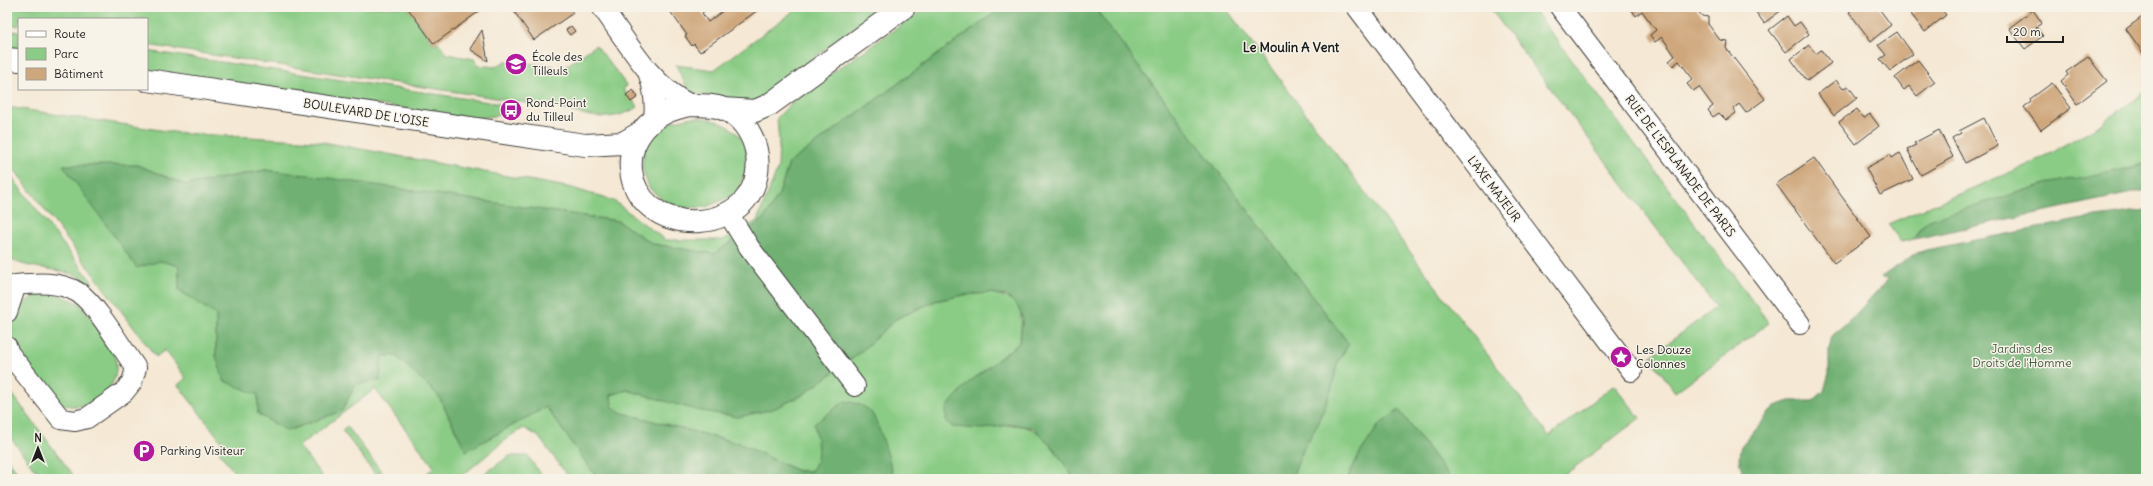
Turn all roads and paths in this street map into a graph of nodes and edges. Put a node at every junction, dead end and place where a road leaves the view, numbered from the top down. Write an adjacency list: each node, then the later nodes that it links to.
1 (602, 7): 7 (street)
2 (904, 7): 9 (main road)
3 (1357, 7): 21 (street, L'AXE MAJEUR)
4 (1560, 7): 19 (street, RUE DE L'ESPLANADE DE PARIS)
5 (7, 59): 6 (main road)
6 (18, 60)
7 (647, 70): 10 (street); 12 (street)
8 (148, 80): 13 (main road, BOULEVARD DE L'OISE)
9 (773, 103): 11 (main road); 14 (main road)
10 (691, 105): 11 (main road); 12 (main road)
11 (723, 109): 14 (main road)
12 (647, 126): 13 (main road, BOULEVARD DE L'OISE); 15 (main road)
13 (585, 145): 15 (main road, BOULEVARD DE L'OISE)
14 (756, 148): 16 (main road)
15 (634, 180): 16 (main road)
16 (728, 213): 22 (street)
17 (11, 279): 18 (street); 20 (street)
18 (7, 312)
19 (1800, 324)
20 (7, 347)
21 (1632, 371)
22 (855, 386)

